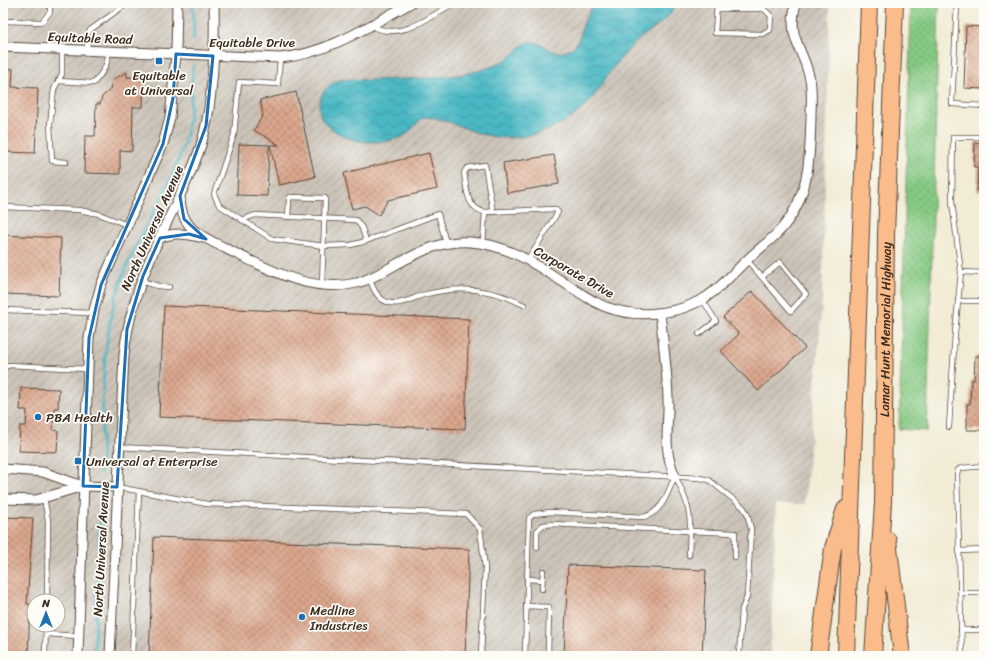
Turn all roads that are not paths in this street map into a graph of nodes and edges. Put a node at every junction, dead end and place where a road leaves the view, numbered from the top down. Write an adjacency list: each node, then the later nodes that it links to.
1 (50, 3): 13 (lane)
2 (128, 3): 17 (lane)
3 (176, 3): 19 (street, North Universal Avenue)
4 (214, 3): 20 (street, North Universal Avenue)
5 (412, 3): 14 (street, Equitable Drive)
6 (454, 3): 14 (lane)
7 (717, 3): 12 (lane)
8 (796, 3): 41 (street, Corporate Drive)
9 (869, 3): 67 (highway, Lamar Hunt Memorial Highway)
10 (895, 3): 70 (highway, Lamar Hunt Memorial Highway)
11 (957, 3): 23 (lane)
12 (717, 9): 12 (lane)
13 (3, 21)
14 (371, 25): 21 (street, Equitable Drive)
15 (3, 47): 16 (street, Equitable Road)
16 (62, 50): 17 (street, Equitable Road); 22 (lane)
17 (87, 51): 18 (street, Equitable Road)
18 (108, 51): 19 (street, Equitable Road); 22 (lane)
19 (176, 54): 20 (street, Equitable Drive); 33 (street, North Universal Avenue)
20 (213, 56): 21 (street, Equitable Drive); 26 (street, North Universal Avenue)
21 (280, 58): 32 (lane)
22 (58, 81): 25 (lane)
23 (984, 106)
24 (984, 137): 42 (lane)
25 (66, 162)
26 (180, 196): 34 (street, North Universal Avenue); 35 (street, Corporate Drive)
27 (3, 207): 33 (lane)
28 (485, 212): 29 (lane); 29 (lane); 38 (lane)
29 (493, 212): 40 (lane)
30 (288, 217): 31 (lane); 31 (lane); 32 (lane)
31 (325, 218): 36 (lane); 39 (lane)
32 (242, 220): 39 (lane)
33 (127, 225): 54 (street, North Universal Avenue)
34 (160, 238): 35 (street, Corporate Drive); 46 (street, North Universal Avenue)
35 (206, 239): 47 (street, Corporate Drive)
36 (366, 241): 37 (lane); 39 (lane)
37 (446, 243): 38 (street, Corporate Drive); 45 (street, Corporate Drive)
38 (483, 243): 40 (street, Corporate Drive)
39 (324, 246): 47 (lane)
40 (528, 260): 55 (street, Corporate Drive)
41 (747, 260): 44 (lane); 49 (street, Corporate Drive)
42 (961, 272): 43 (lane); 50 (lane)
43 (984, 272)
44 (762, 277): 44 (lane)
45 (370, 279): 47 (street, Corporate Drive); 52 (lane)
46 (141, 281): 48 (lane); 60 (street, North Universal Avenue)
47 (322, 285)
48 (169, 287)
49 (702, 299): 55 (street, Corporate Drive); 56 (lane)
50 (958, 301): 51 (lane); 59 (lane)
51 (984, 301)
52 (524, 305)
53 (3, 310): 54 (lane)
54 (93, 313): 57 (street, North Universal Avenue)
55 (660, 313): 63 (street)
56 (699, 334)
57 (87, 368): 58 (lane); 64 (street, North Universal Avenue)
58 (3, 369)
59 (949, 427)
60 (119, 447): 63 (lane); 65 (street, North Universal Avenue)
61 (984, 466): 74 (lane)
62 (3, 469): 64 (street)
63 (675, 476): 71 (lane); 78 (lane); 96 (lane)
64 (83, 486): 65 (street); 68 (street); 88 (street, North Universal Avenue)
65 (117, 487): 66 (lane); 91 (street, North Universal Avenue)
66 (139, 491): 92 (lane); 93 (lane)
67 (851, 492): 97 (highway); 98 (highway, Lamar Hunt Memorial Highway)
68 (44, 498): 69 (street); 82 (lane)
69 (3, 499)
70 (883, 503): 99 (highway, Lamar Hunt Memorial Highway); 100 (highway)
71 (690, 530): 72 (lane); 75 (lane); 76 (lane)
72 (537, 548)
73 (984, 550): 74 (lane)
74 (960, 551): 81 (lane)
75 (689, 555)
76 (735, 557)
77 (543, 571): 79 (lane)
78 (527, 579): 79 (lane); 84 (lane)
79 (542, 580): 80 (lane)
80 (542, 589)
81 (961, 592): 83 (lane); 85 (lane)
82 (47, 593)
83 (984, 593)
84 (526, 606): 94 (lane); 95 (lane)
85 (961, 630): 86 (lane); 101 (lane)
86 (984, 630)
87 (46, 634): 88 (lane); 89 (lane)
88 (79, 636): 90 (street, North Universal Avenue)
89 (45, 656)
90 (78, 656)
91 (110, 656)
92 (132, 656)
93 (481, 656)
94 (525, 656)
95 (548, 656)
96 (739, 656)
97 (818, 656)
98 (846, 656)
99 (873, 656)
100 (902, 656)
101 (962, 656)

